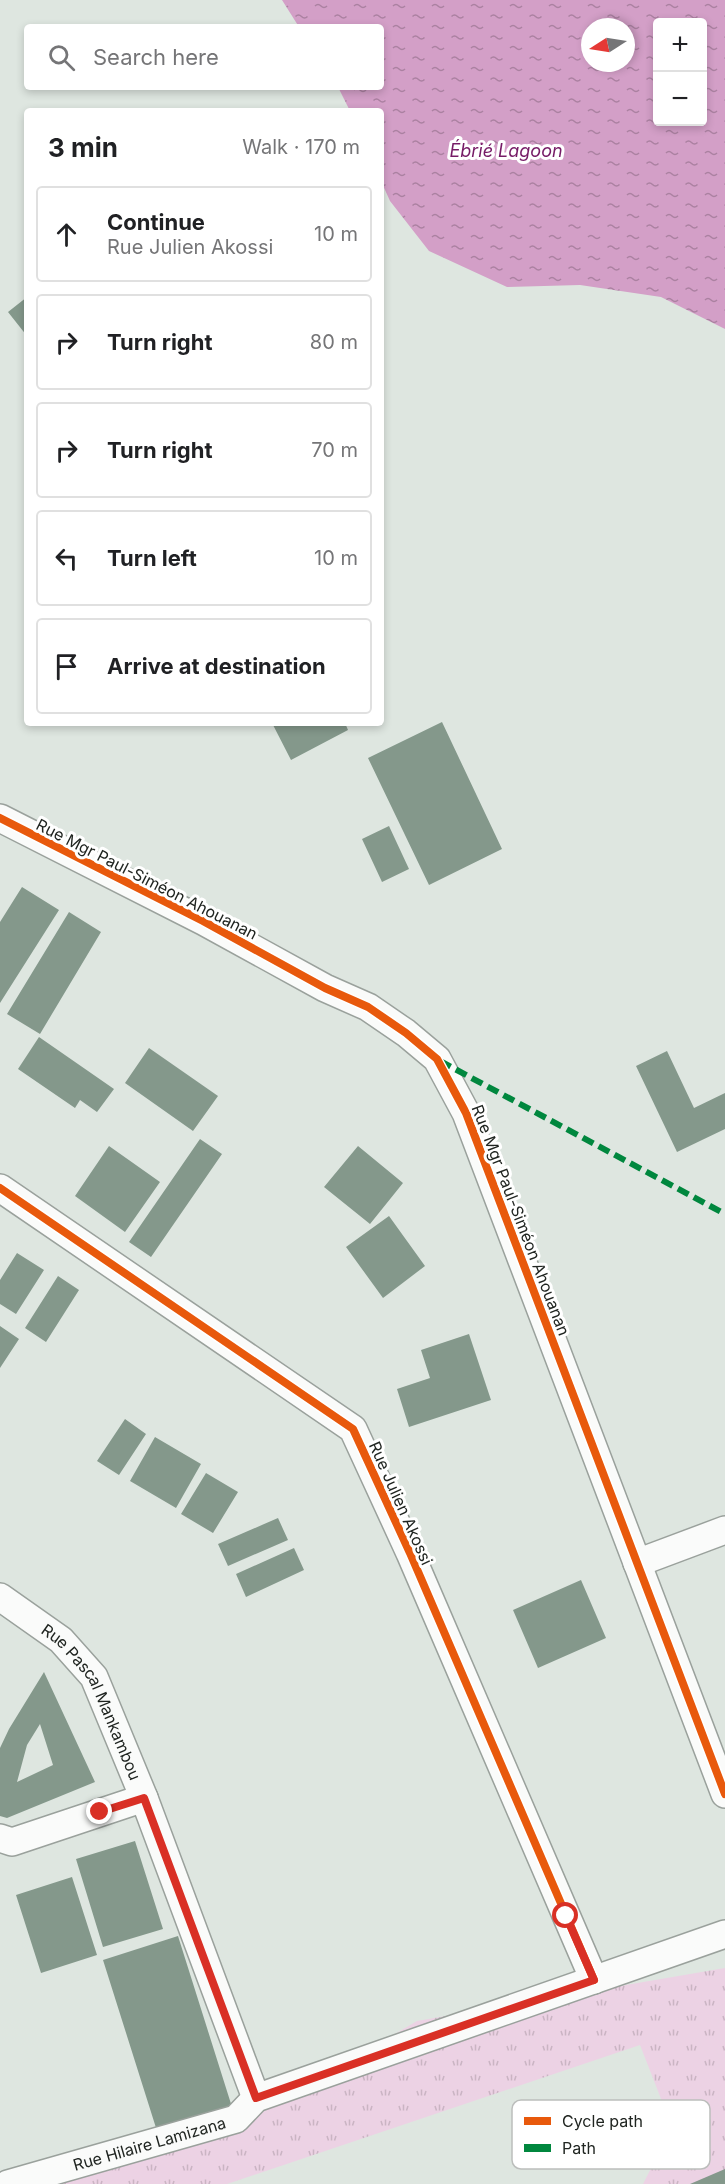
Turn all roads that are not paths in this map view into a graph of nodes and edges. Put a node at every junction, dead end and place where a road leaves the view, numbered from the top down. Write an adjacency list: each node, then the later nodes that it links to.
1 (0, 818): 4 (street, Rue Mgr Paul-Siméon Ahouanan)
2 (0, 1188): 10 (street, Rue Julien Akossi)
3 (725, 1530): 4 (street)
4 (636, 1563): 6 (street, Rue Mgr Paul-Siméon Ahouanan)
5 (0, 1597): 7 (street, Rue Pascal Mankambou)
6 (725, 1794)
7 (144, 1798): 8 (street); 11 (street, Rue Pascal Mankambou)
8 (0, 1838)
9 (725, 1934): 10 (street, Rue Hilaire Lamizana)
10 (594, 1980): 11 (street, Rue Hilaire Lamizana)
11 (256, 2098): 12 (street, Rue Hilaire Lamizana)
12 (8, 2184)

